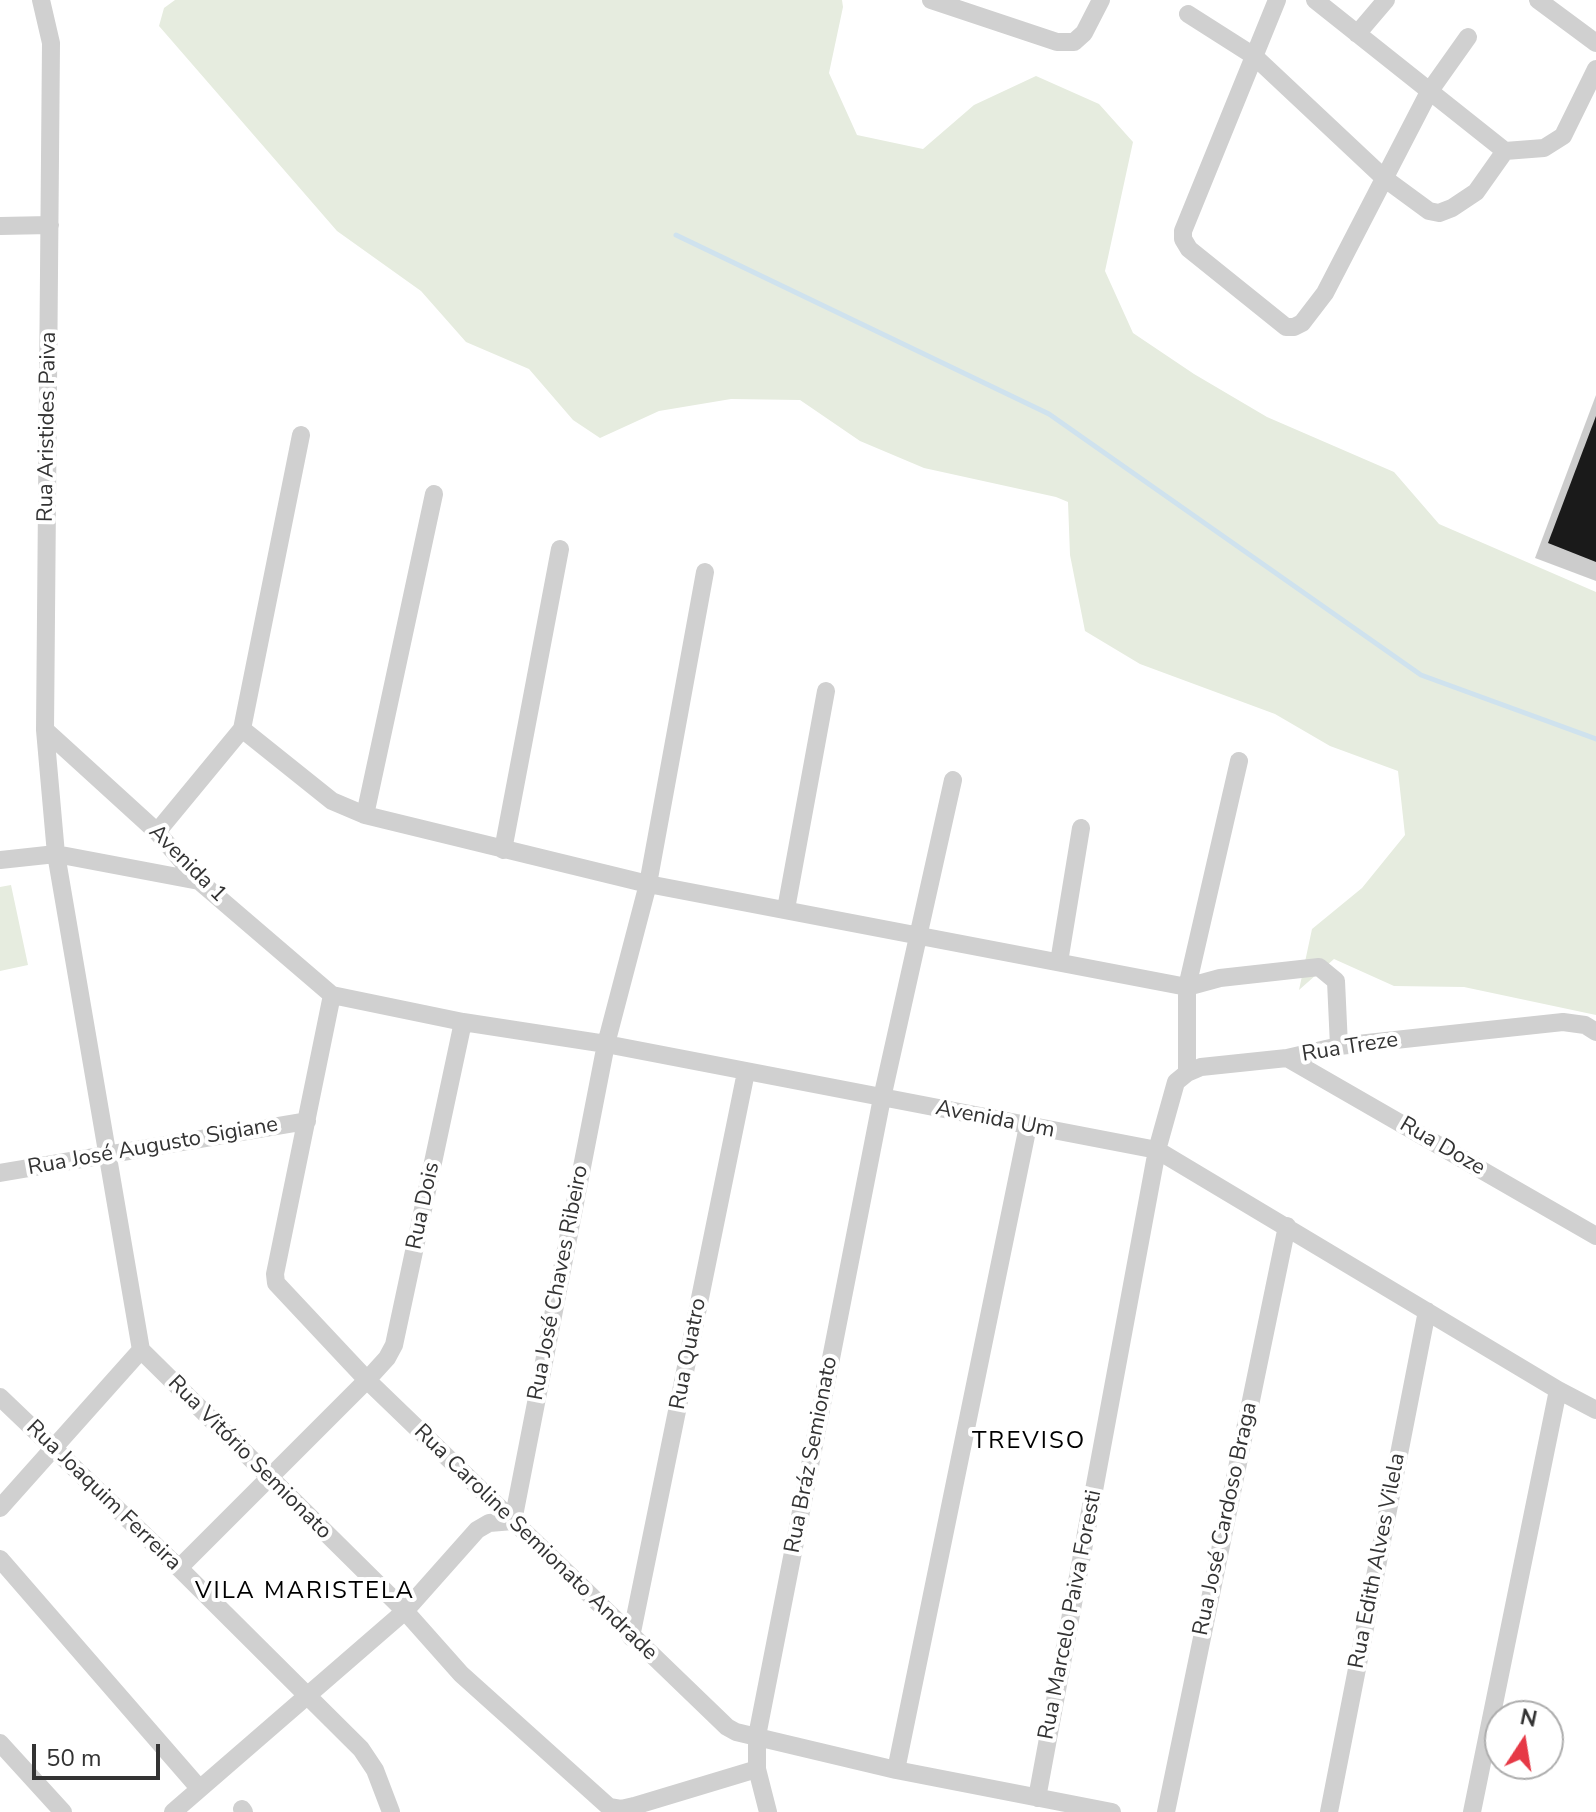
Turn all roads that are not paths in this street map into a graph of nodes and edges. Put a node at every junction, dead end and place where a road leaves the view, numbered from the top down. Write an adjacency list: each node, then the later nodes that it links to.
1 (41, 0): 17 (street, Rua Aristides Paiva)
2 (931, 0): 3 (street)
3 (1101, 0)
4 (1277, 0): 12 (street)
5 (1315, 0): 9 (street)
6 (1386, 0): 9 (street)
7 (1538, 0): 11 (street)
8 (1188, 14): 12 (street)
9 (1357, 34): 14 (street)
10 (1468, 37): 14 (street)
11 (1596, 43)
12 (1254, 56): 16 (street); 16 (street)
13 (1596, 69): 15 (street)
14 (1429, 92): 15 (street); 16 (street)
15 (1505, 151): 16 (street)
16 (1384, 178)
17 (50, 225): 18 (street); 25 (street, Rua Aristides Paiva)
18 (0, 226)
19 (301, 435): 24 (street)
20 (434, 494): 28 (street)
21 (560, 549): 31 (street)
22 (705, 572): 35 (street, Rua José Chaves Ribeiro)
23 (826, 691): 36 (street)
24 (242, 729): 28 (street); 30 (street)
25 (45, 730): 30 (street, Avenida 1); 32 (street, Rua Aristides Paiva)
26 (1239, 761): 39 (street)
27 (953, 780): 37 (street, Rua Bráz Semionato)
28 (365, 815): 31 (street)
29 (1081, 828): 38 (street)
30 (157, 832): 34 (street, Avenida 1)
31 (503, 850): 35 (street)
32 (56, 854): 33 (street); 34 (street); 52 (street)
33 (0, 860)
34 (199, 881): 40 (street, Avenida 1)
35 (648, 884): 36 (street); 43 (street, Rua José Chaves Ribeiro)
36 (786, 909): 37 (street)
37 (919, 935): 38 (street); 48 (street, Rua Bráz Semionato)
38 (1059, 962): 39 (street)
39 (1187, 987): 44 (street); 47 (street)
40 (332, 995): 41 (street, Avenida Um); 49 (street, Rua Caroline Semionato Andrade)
41 (463, 1022): 43 (street, Avenida Um); 58 (street, Rua Dois)
42 (1596, 1032): 44 (street, Rua Treze)
43 (606, 1044): 46 (street, Avenida Um); 65 (street, Rua José Chaves Ribeiro)
44 (1339, 1046): 45 (street, Rua Treze)
45 (1287, 1058): 47 (street, Rua Treze); 55 (street, Rua Doze)
46 (746, 1072): 48 (street, Avenida Um); 69 (street, Rua Quatro)
47 (1187, 1073): 51 (street)
48 (882, 1098): 50 (street, Avenida Um); 71 (street, Rua Bráz Semionato)
49 (307, 1121): 52 (street, Rua José Augusto Sigiane); 58 (street, Rua Caroline Semionato Andrade)
50 (1028, 1126): 51 (street, Avenida Um); 74 (street)
51 (1157, 1150): 54 (street, Avenida Um); 76 (street, Rua Marcelo Paiva Foresti)
52 (109, 1154): 53 (street, Rua José Augusto Sigiane); 57 (street)
53 (0, 1173)
54 (1287, 1226): 56 (street, Avenida Um); 83 (street, Rua José Cardoso Braga)
55 (1596, 1236)
56 (1427, 1311): 59 (street, Avenida Um); 84 (street, Rua Edith Alves Vilela)
57 (141, 1350): 62 (street); 63 (street, Rua Vitório Semionato)
58 (367, 1380): 63 (street, Rua Dois); 65 (street, Rua Caroline Semionato Andrade)
59 (1558, 1390): 61 (street, Avenida Um); 85 (street)
60 (0, 1397): 62 (street, Rua Joaquim Ferreira)
61 (1596, 1410)
62 (52, 1449): 64 (street); 67 (street, Rua Joaquim Ferreira)
63 (269, 1478): 67 (street, Rua Dois); 68 (street, Rua Vitório Semionato)
64 (0, 1508)
65 (513, 1521): 68 (street); 69 (street, Rua Caroline Semionato Andrade)
66 (0, 1559): 75 (street)
67 (179, 1568): 70 (street, Rua Joaquim Ferreira)
68 (405, 1611): 70 (street); 77 (street, Rua Vitório Semionato)
69 (631, 1637): 71 (street, Rua Caroline Semionato Andrade)
70 (308, 1698): 75 (street); 80 (street, Rua Joaquim Ferreira)
71 (757, 1736): 73 (street, Rua Bráz Semionato); 74 (street, Rua Caroline Semionato Andrade)
72 (0, 1743): 78 (street)
73 (757, 1769): 77 (street, Rua Vitório Semionato); 81 (street, Rua Bráz Semionato)
74 (896, 1770): 76 (street, Rua Caroline Semionato Andrade)
75 (199, 1788): 79 (street)
76 (1037, 1798): 82 (street, Rua Caroline Semionato Andrade)
77 (613, 1811)
78 (63, 1812)
79 (173, 1812)
80 (391, 1812)
81 (768, 1812)
82 (1112, 1812)
83 (1166, 1812)
84 (1329, 1812)
85 (1472, 1812)

